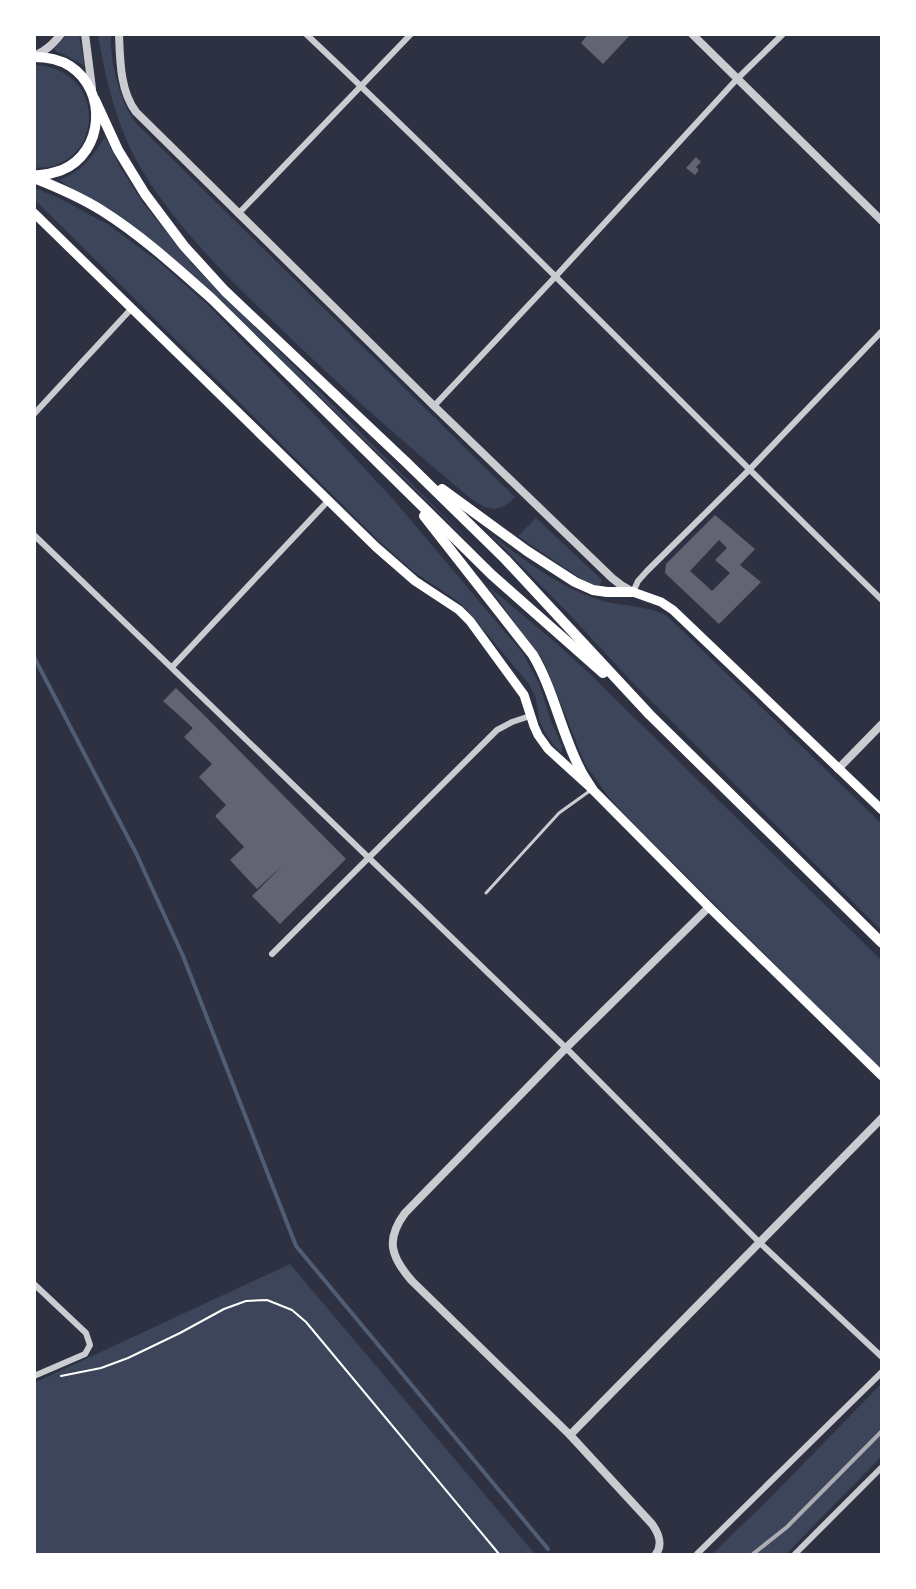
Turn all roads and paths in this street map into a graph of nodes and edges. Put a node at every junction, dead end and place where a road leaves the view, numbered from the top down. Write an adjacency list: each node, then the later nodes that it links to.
1 (61, 34): 8 (street)
2 (85, 34): 11 (street)
3 (119, 34): 14 (street)
4 (306, 34): 10 (street)
5 (411, 34): 10 (street)
6 (692, 34): 9 (street)
7 (783, 34): 9 (street)
8 (34, 56): 11 (highway)
9 (737, 79): 15 (street); 16 (street)
10 (362, 87): 14 (street); 16 (street)
11 (94, 98): 12 (highway); 21 (highway)
12 (34, 177): 23 (highway)
13 (34, 213): 17 (main road)
14 (238, 214): 19 (street)
15 (882, 221)
16 (556, 276): 19 (street); 22 (street)
17 (132, 308): 20 (street); 24 (main road)
18 (882, 331): 22 (street)
19 (434, 406): 26 (street)
20 (34, 414)
21 (407, 463): 26 (highway); 29 (highway)
22 (749, 470): 26 (street); 27 (street)
23 (394, 478): 29 (highway); 33 (highway)
24 (328, 501): 28 (street); 30 (main road)
25 (34, 535): 28 (street)
26 (633, 592): 32 (main road)
27 (882, 600)
28 (172, 667): 35 (street)
29 (650, 715): 38 (highway)
30 (530, 716): 33 (main road); 35 (street)
31 (882, 724): 32 (street)
32 (838, 769): 34 (main road)
33 (592, 789): 36 (lane); 37 (main road)
34 (882, 810)
35 (368, 858): 39 (street); 40 (street)
36 (486, 892)
37 (710, 908): 40 (street); 41 (main road)
38 (882, 943)
39 (272, 954)
40 (566, 1048): 43 (street); 49 (street)
41 (882, 1076)
42 (882, 1118): 43 (street)
43 (759, 1242): 45 (street); 49 (street)
44 (34, 1284): 47 (street)
45 (882, 1357)
46 (882, 1372): 53 (street)
47 (34, 1376)
48 (54, 1379): 51 (path)
49 (570, 1436): 52 (street)
50 (882, 1467): 54 (street)
51 (499, 1554)
52 (657, 1554)
53 (697, 1554)
54 (795, 1554)

